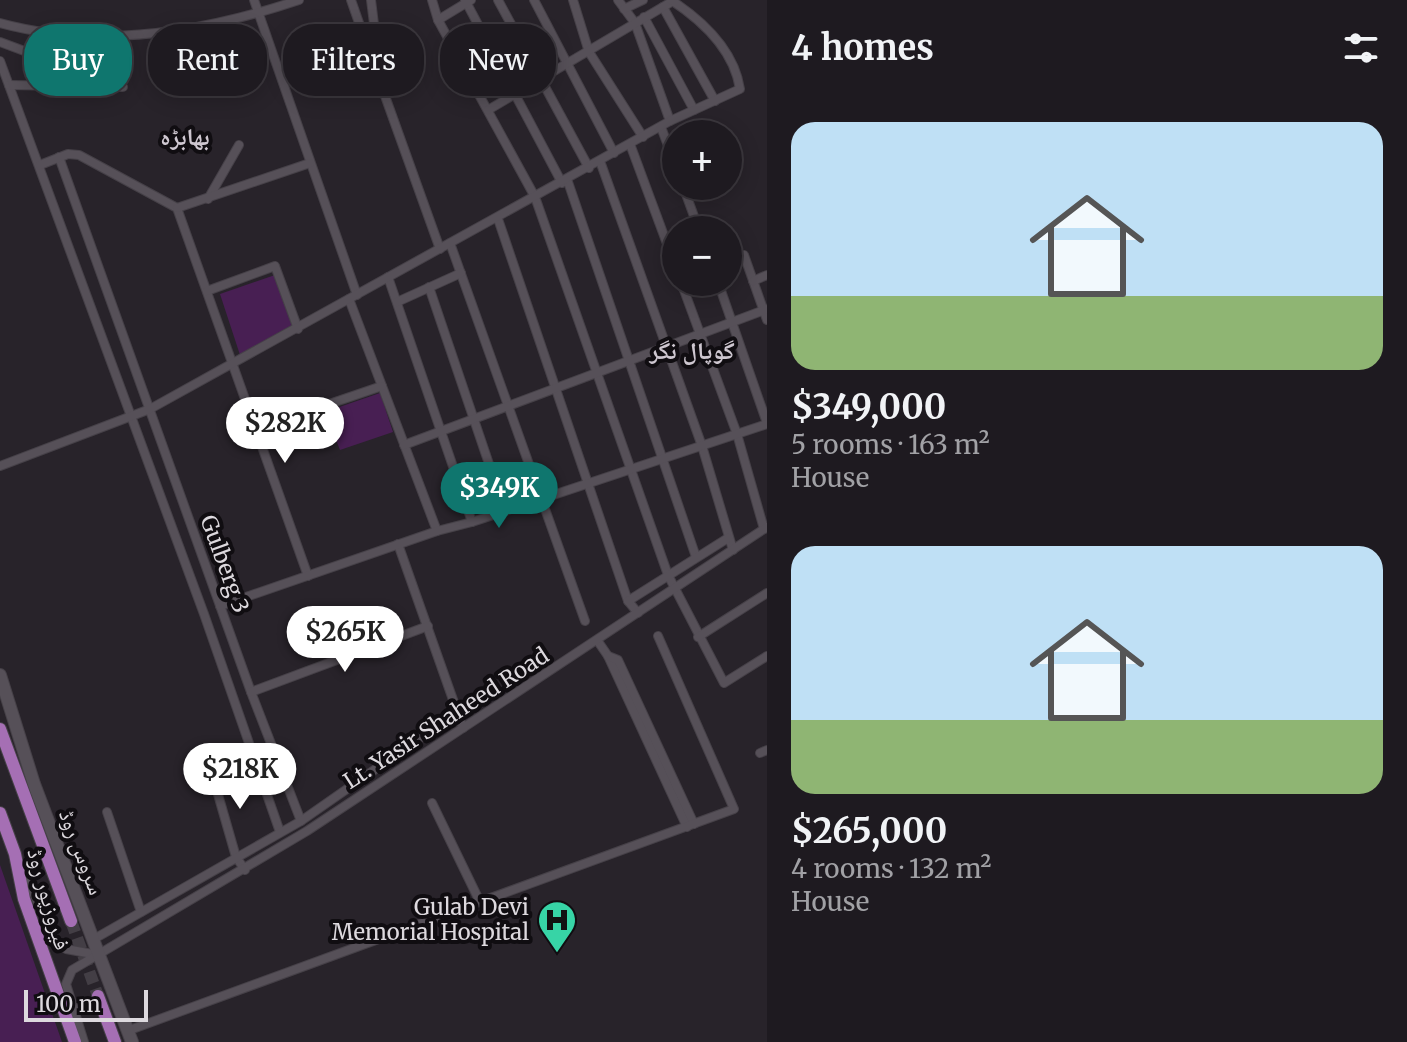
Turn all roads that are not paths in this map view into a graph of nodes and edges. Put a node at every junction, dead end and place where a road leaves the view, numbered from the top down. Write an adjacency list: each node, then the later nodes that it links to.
1 (254, 0): 15 (street)
2 (299, 0): 15 (street)
3 (351, 0): 20 (street)
4 (371, 0): 21 (street)
5 (432, 0): 17 (street)
6 (498, 0): 23 (street)
7 (534, 0): 28 (street)
8 (573, 0): 26 (street)
9 (618, 0): 14 (street)
10 (643, 0): 14 (street)
11 (672, 0): 13 (street); 36 (street)
12 (467, 1): 17 (street); 22 (street)
13 (663, 7): 16 (street); 36 (street)
14 (624, 9): 19 (street)
15 (258, 14): 18 (street); 48 (street)
16 (644, 17): 19 (street); 38 (street)
17 (438, 20): 37 (street)
18 (0, 23)
19 (635, 23): 26 (street); 39 (street)
20 (359, 24)
21 (374, 24)
22 (479, 24)
23 (511, 24)
24 (0, 42): 25 (street)
25 (24, 51)
26 (589, 52): 28 (street); 42 (street)
27 (0, 61): 30 (street)
28 (567, 64): 29 (street); 45 (street)
29 (556, 70)
30 (9, 85): 31 (street); 49 (street)
31 (24, 85)
32 (385, 96): 58 (street)
33 (512, 96): 37 (street)
34 (516, 96): 51 (street)
35 (550, 96): 50 (street)
36 (715, 101): 38 (street)
37 (488, 110): 52 (street)
38 (694, 110): 40 (street)
39 (670, 120)
40 (672, 120)
41 (661, 127): 42 (street)
42 (643, 137): 43 (street)
43 (630, 144): 45 (street); 56 (street)
44 (239, 145): 53 (street)
45 (614, 153): 47 (street)
46 (59, 157): 49 (street); 54 (street); 81 (street, Gulberg 3)
47 (600, 161): 50 (street); 74 (street)
48 (310, 163): 53 (street); 68 (street)
49 (40, 165): 82 (street)
50 (589, 168): 51 (street)
51 (565, 181): 52 (street); 75 (street)
52 (535, 197): 55 (street); 77 (street)
53 (208, 200): 54 (street)
54 (177, 208): 65 (street)
55 (498, 219): 57 (street); 79 (street)
56 (662, 230)
57 (450, 243): 58 (street); 60 (street)
58 (440, 249): 62 (street)
59 (742, 256): 63 (street)
60 (461, 273): 64 (street); 80 (street)
61 (767, 275): 63 (street)
62 (388, 277): 68 (street); 69 (street)
63 (753, 281): 70 (street)
64 (429, 287): 69 (street); 83 (street)
65 (207, 291): 72 (street); 76 (street)
66 (686, 296): 73 (street)
67 (723, 296): 71 (street)
68 (353, 297): 72 (street); 78 (street)
69 (397, 302): 86 (street)
70 (766, 313): 71 (street)
71 (732, 322): 73 (street); 84 (street)
72 (298, 329): 76 (street)
73 (700, 334): 74 (street); 87 (street)
74 (666, 347): 75 (street); 89 (street)
75 (629, 361): 77 (street); 90 (street)
76 (233, 365): 81 (street); 85 (street)
77 (596, 373): 79 (street); 92 (street)
78 (382, 386): 85 (street); 88 (street)
79 (555, 389): 80 (street); 93 (street)
80 (508, 406): 83 (street); 94 (street)
81 (150, 409): 82 (street); 108 (street, Gulberg 3)
82 (132, 417): 91 (street); 127 (street)
83 (474, 419): 86 (street); 95 (street)
84 (767, 424): 87 (street)
85 (256, 429): 104 (street)
86 (441, 431): 88 (street); 96 (street)
87 (737, 434): 89 (street); 97 (street)
88 (404, 445): 98 (street)
89 (702, 446): 90 (street); 99 (street)
90 (661, 459): 92 (street); 102 (street)
91 (0, 466)
92 (630, 470): 93 (street); 103 (street)
93 (587, 484): 94 (street); 107 (street)
94 (542, 499): 95 (street); 110 (street)
95 (505, 511): 96 (street)
96 (472, 522): 98 (street)
97 (766, 528): 101 (street, Lt. Yasir Shaheed Road)
98 (437, 531): 100 (street)
99 (728, 538): 101 (street); 102 (street)
100 (398, 544): 104 (street); 111 (street)
101 (733, 550): 105 (street, Lt. Yasir Shaheed Road)
102 (696, 557): 103 (street)
103 (668, 575): 105 (street); 107 (street)
104 (308, 576): 108 (street)
105 (676, 588): 109 (street, Lt. Yasir Shaheed Road); 113 (street)
106 (767, 593): 113 (street)
107 (628, 601): 109 (street)
108 (220, 606): 117 (street, Gulberg 3)
109 (638, 613): 114 (street, Lt. Yasir Shaheed Road)
110 (585, 621)
111 (428, 626): 117 (street); 118 (street)
112 (658, 636): 126 (street)
113 (698, 637): 115 (street)
114 (597, 640): 119 (street, Lt. Yasir Shaheed Road); 126 (street)
115 (767, 656)
116 (0, 675): 138 (street, سروس روڈ)
117 (251, 692): 125 (street, Gulberg 3)
118 (456, 713): 119 (street); 125 (street)
119 (463, 728): 130 (street, Lt. Yasir Shaheed Road)
120 (0, 729): 136 (main road, فیروزپور روڈ)
121 (209, 763): 129 (street)
122 (432, 803): 131 (street)
123 (107, 812): 133 (street)
124 (0, 813): 128 (main road, فیروزپور روڈ)
125 (301, 821): 127 (street)
126 (690, 826): 131 (street)
127 (280, 832): 129 (street)
128 (15, 854): 139 (street); 142 (main road, فیروزپور روڈ)
129 (236, 857): 130 (street); 132 (street)
130 (245, 870): 134 (street, Lt. Yasir Shaheed Road)
131 (480, 902): 141 (street)
132 (152, 906): 133 (street); 134 (street)
133 (141, 912): 135 (street)
134 (163, 918): 137 (street, Lt. Yasir Shaheed Road)
135 (128, 920): 137 (street); 138 (street)
136 (71, 921)
137 (131, 936): 139 (street, Lt. Yasir Shaheed Road)
138 (94, 939): 139 (street, سروس روڈ)
139 (99, 955): 141 (street, سروس روڈ); 143 (street, Lt. Yasir Shaheed Road)
140 (98, 996): 144 (main road)
141 (130, 1036)
142 (75, 1042)
143 (84, 1042)
144 (115, 1042)

